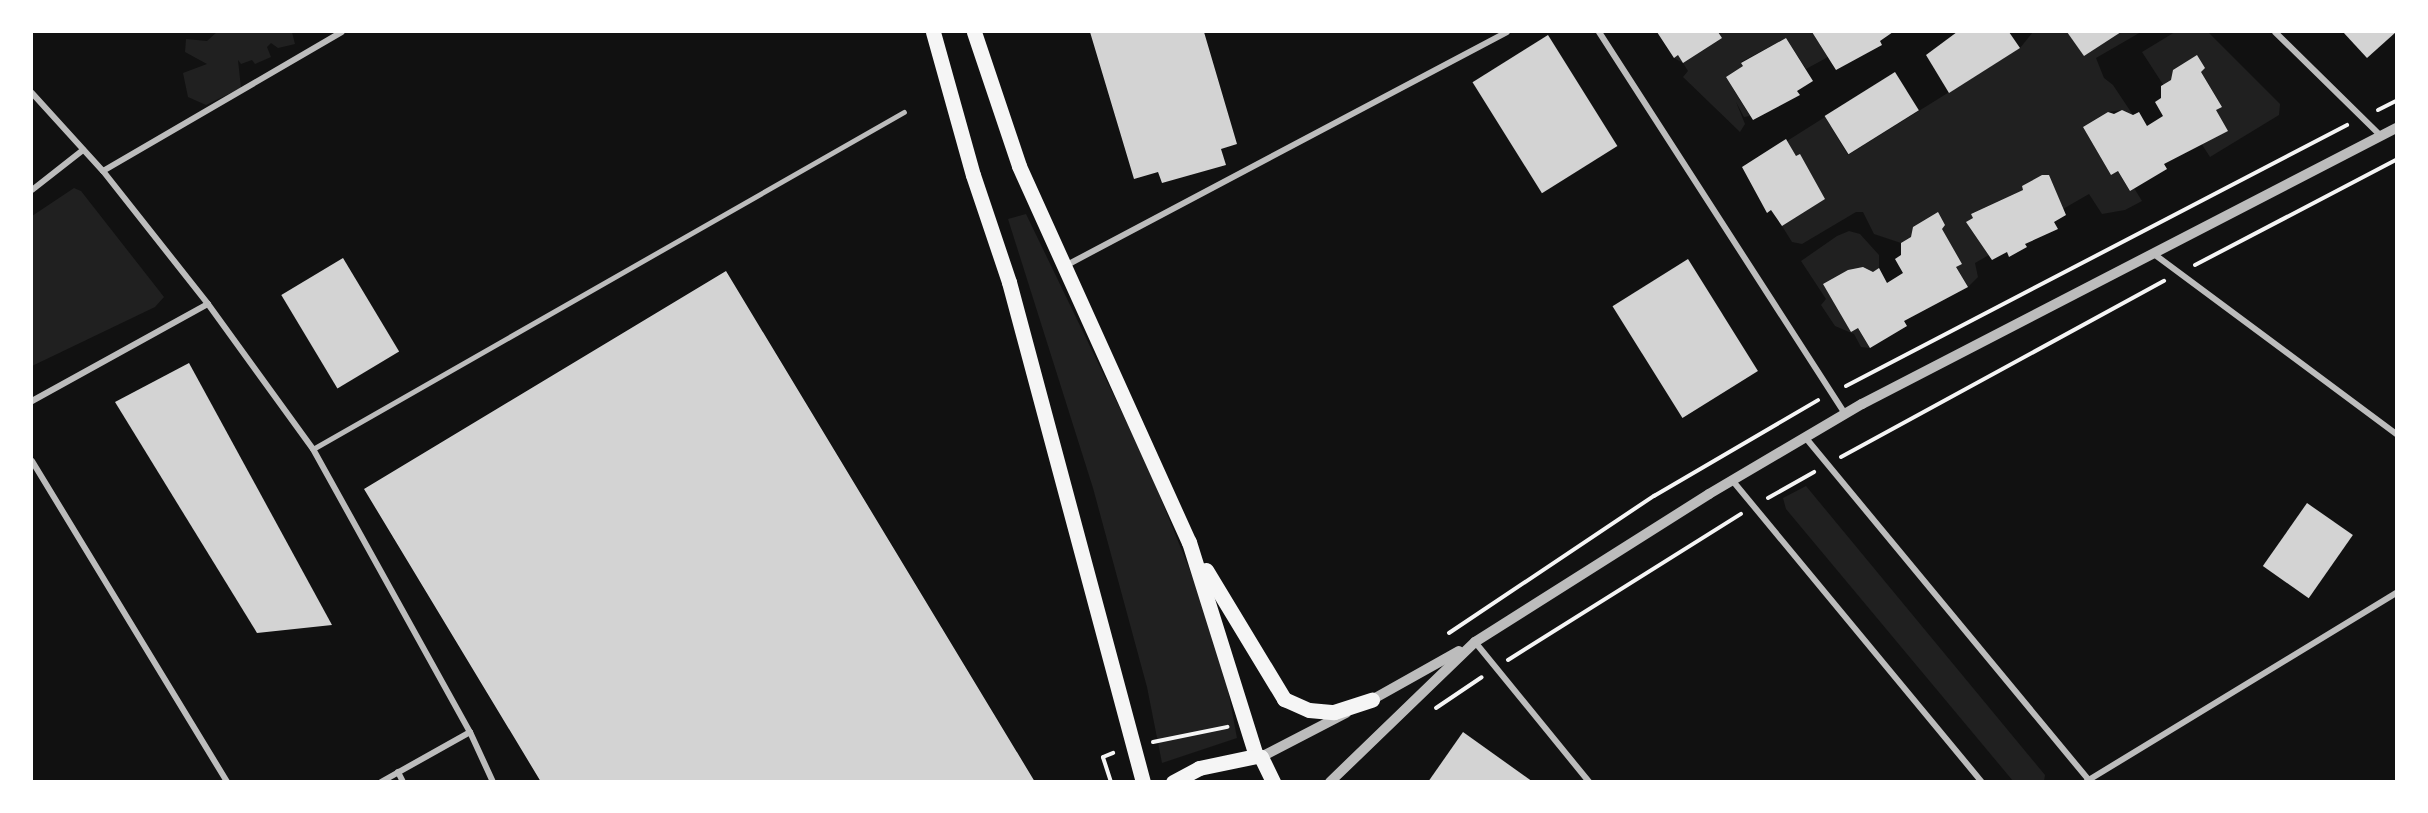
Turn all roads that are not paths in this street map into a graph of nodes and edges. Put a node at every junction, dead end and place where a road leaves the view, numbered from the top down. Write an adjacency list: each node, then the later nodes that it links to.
1 (342, 32): 12 (street)
2 (933, 32): 36 (main road)
3 (974, 32): 15 (main road)
4 (1507, 32): 15 (street)
5 (1599, 32): 18 (street)
6 (2275, 32): 10 (street)
7 (32, 93): 11 (street)
8 (904, 112): 21 (lane)
9 (2397, 128): 10 (street)
10 (2381, 136): 14 (street)
11 (83, 150): 12 (street); 13 (street)
12 (103, 171): 16 (street)
13 (32, 190)
14 (2154, 254): 18 (street); 19 (street)
15 (1064, 266): 24 (main road)
16 (208, 304): 17 (street); 21 (street)
17 (32, 401)
18 (1845, 414): 20 (street)
19 (2397, 434)
20 (1805, 437): 23 (street); 31 (street)
21 (313, 449): 28 (street)
22 (32, 461): 32 (street)
23 (1732, 480): 26 (street); 41 (street)
24 (1189, 542): 27 (main road); 29 (main road)
25 (2397, 594): 31 (street)
26 (1475, 642): 27 (street); 39 (street); 40 (street)
27 (1372, 700): 29 (street)
28 (470, 732): 30 (street); 35 (street)
29 (1259, 757): 37 (main road); 38 (main road)
30 (398, 772): 33 (street); 34 (street)
31 (2089, 781)
32 (227, 782)
33 (381, 782)
34 (403, 782)
35 (493, 782)
36 (1143, 782)
37 (1173, 782)
38 (1273, 782)
39 (1330, 782)
40 (1589, 782)
41 (1982, 782)

